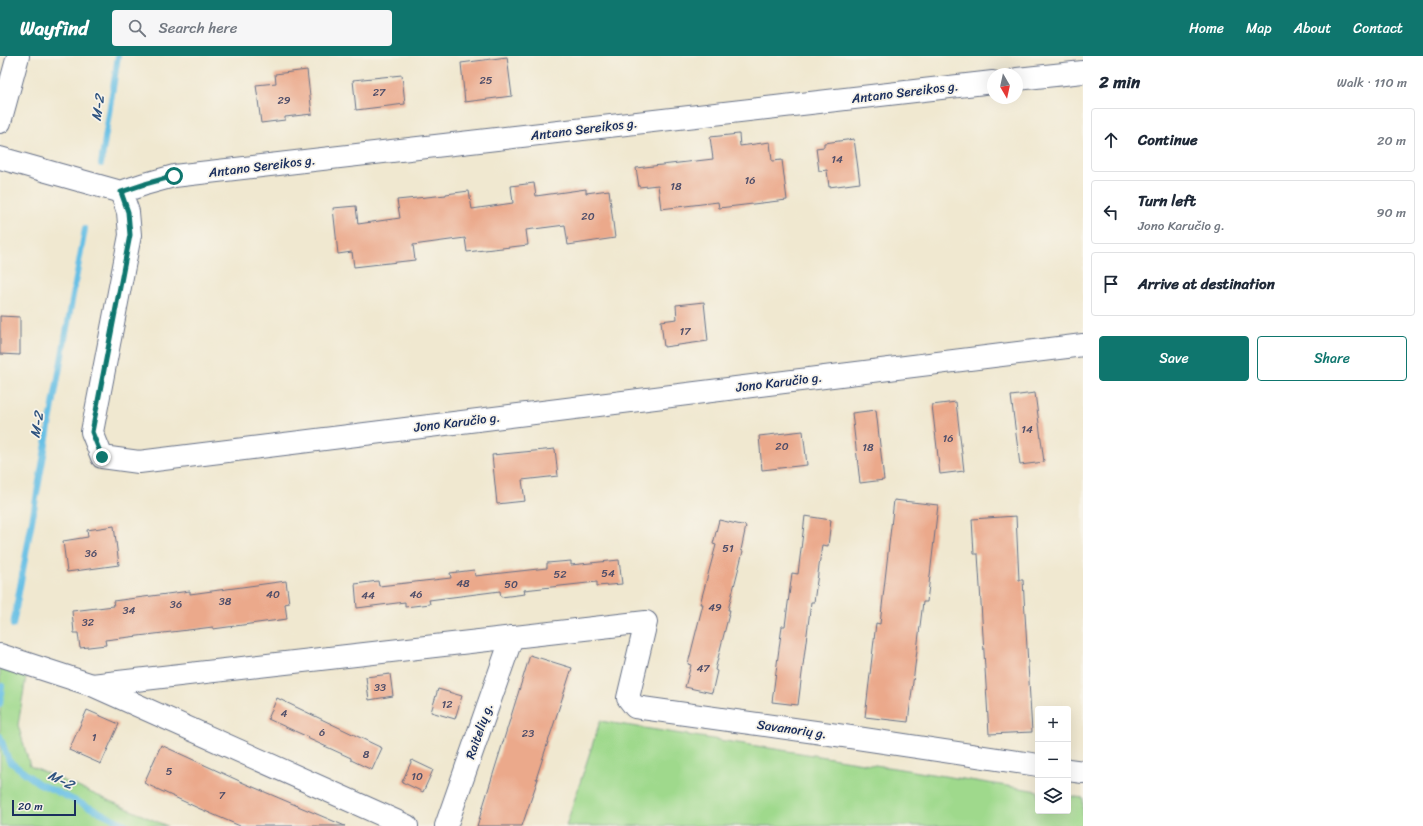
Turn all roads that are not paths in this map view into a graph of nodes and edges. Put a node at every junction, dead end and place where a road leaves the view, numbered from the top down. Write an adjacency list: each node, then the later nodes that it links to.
1 (18, 56): 5 (street)
2 (1083, 72): 3 (street)
3 (1023, 78)
4 (987, 83): 7 (street, Antano Sereikos g.)
5 (0, 122)
6 (0, 158): 7 (street)
7 (121, 192): 8 (street, Jono Karučio g.)
8 (1083, 345)
9 (512, 637): 11 (street); 12 (street, Savanorių g.); 16 (street, Raitelių g.)
10 (0, 655): 11 (street)
11 (92, 685): 15 (street)
12 (1035, 765)
13 (1071, 770): 14 (street)
14 (1083, 772)
15 (407, 826)
16 (446, 826)

